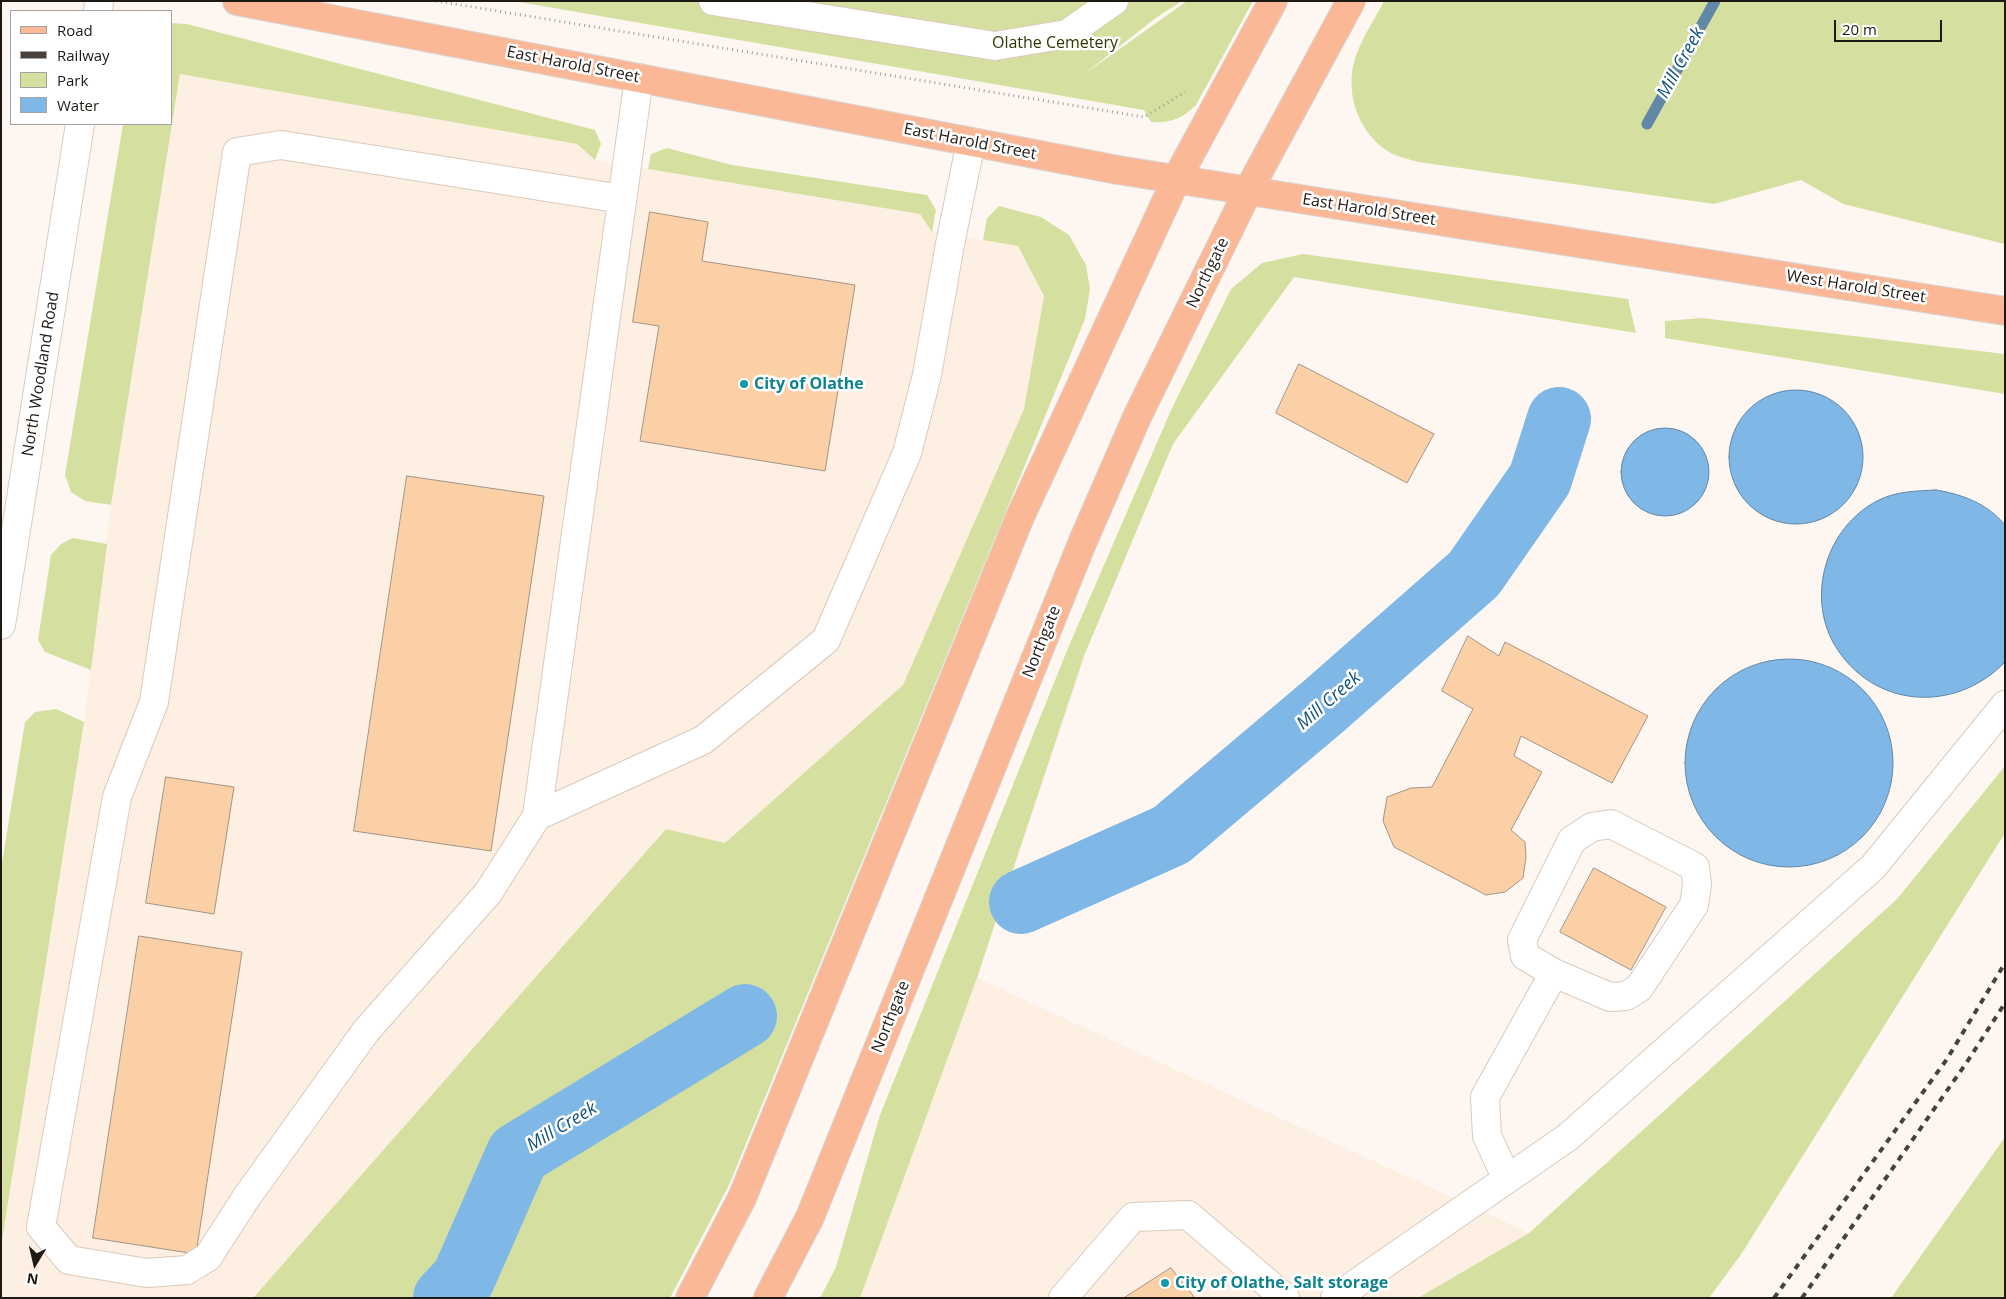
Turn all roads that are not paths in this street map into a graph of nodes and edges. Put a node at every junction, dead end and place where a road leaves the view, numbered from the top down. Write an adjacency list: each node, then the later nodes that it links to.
1 (236, 1): 7 (main road, East Harold Street)
2 (713, 1): 6 (street)
3 (1114, 1): 6 (street)
4 (1273, 1): 10 (main road)
5 (1351, 1): 11 (main road, Northgate)
6 (827, 10)
7 (639, 78): 9 (main road, East Harold Street); 12 (street)
8 (80, 125): 15 (street, North Woodland Road)
9 (971, 142): 10 (main road, East Harold Street); 18 (street)
10 (1176, 180): 11 (main road, East Harold Street); 21 (main road)
11 (1248, 192): 13 (main road, East Harold Street); 22 (main road, Northgate)
12 (622, 199): 18 (street); 18 (street)
13 (1707, 265): 14 (main road, West Harold Street)
14 (2005, 311)
15 (9, 522): 16 (street, North Woodland Road)
16 (1, 625)
17 (2005, 705): 20 (street)
18 (537, 816)
19 (1554, 974): 19 (street); 20 (street)
20 (1507, 1179): 25 (street)
21 (690, 1298)
22 (768, 1298)
23 (1063, 1298): 24 (street)
24 (1285, 1298)
25 (1335, 1298)

